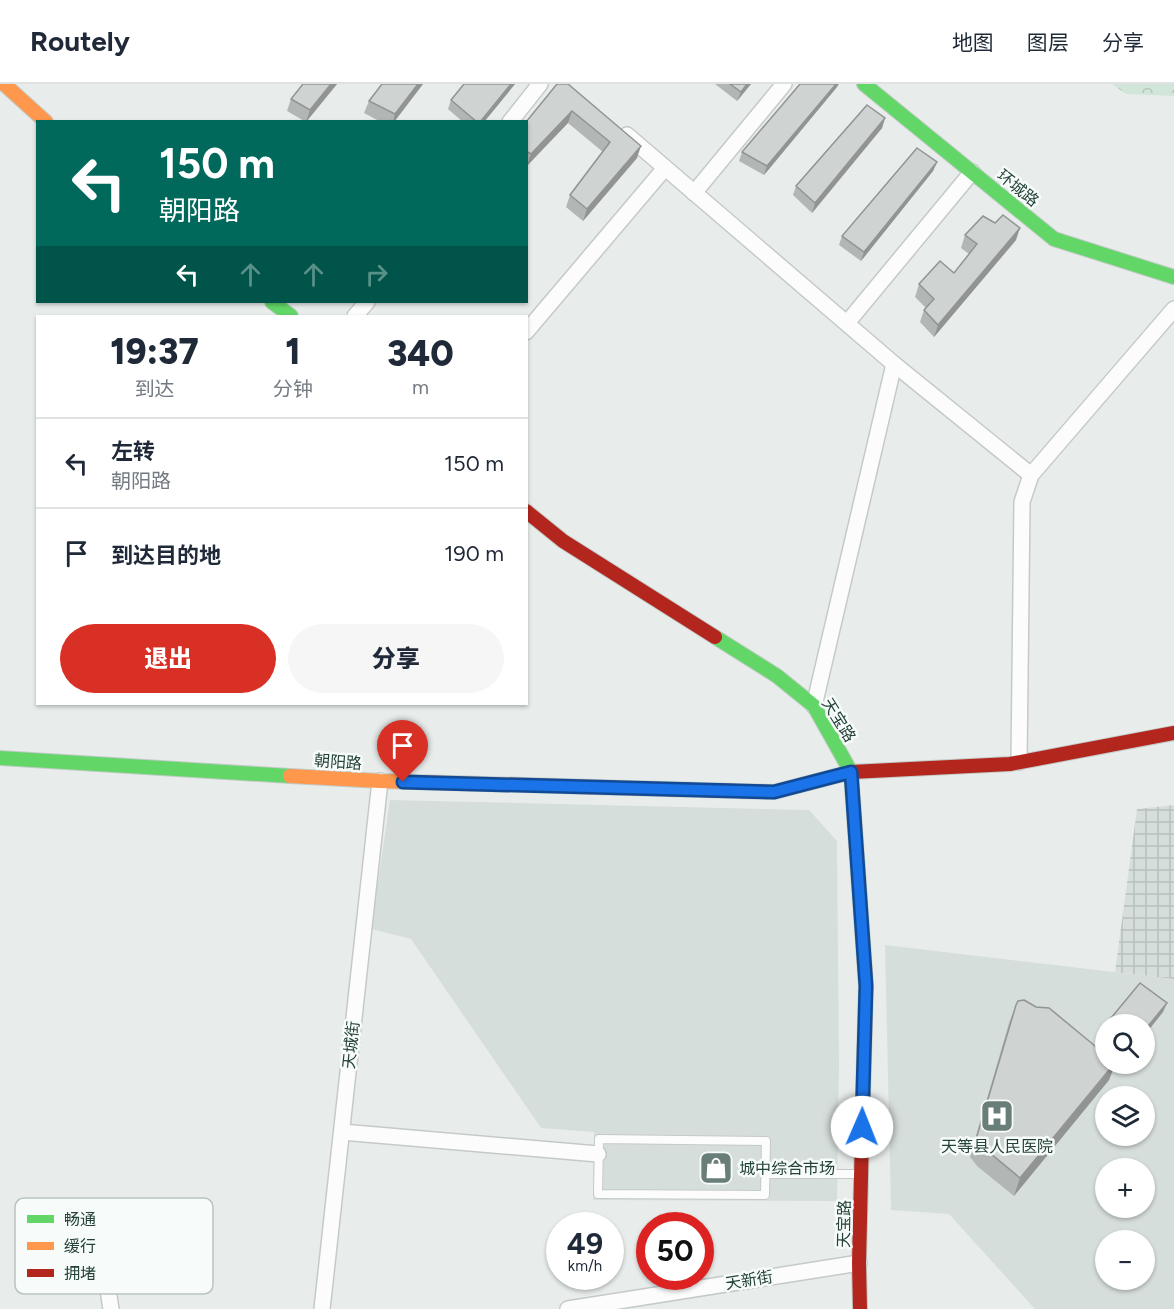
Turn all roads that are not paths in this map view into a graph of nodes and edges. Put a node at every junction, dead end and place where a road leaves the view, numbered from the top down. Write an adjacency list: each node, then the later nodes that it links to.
1 (4, 84): 5 (main road)
2 (540, 84): 6 (street)
3 (784, 84): 10 (street)
4 (864, 84): 9 (main road, 环城路)
5 (44, 120)
6 (512, 120)
7 (612, 122): 8 (street)
8 (666, 168): 10 (street); 18 (street)
9 (972, 172): 11 (main road, 环城路); 17 (street)
10 (694, 193): 17 (street)
11 (1174, 277)
12 (273, 303): 15 (main road)
13 (366, 303): 16 (street)
14 (1174, 309): 20 (street)
15 (290, 315)
16 (356, 315)
17 (847, 323): 19 (street)
18 (528, 330)
19 (894, 364): 20 (street); 22 (street)
20 (1031, 475): 25 (street)
21 (528, 513): 22 (main road, 天宝路)
22 (813, 706): 26 (main road, 天宝路)
23 (1174, 733): 25 (main road, 朝阳路)
24 (0, 758): 27 (main road, 朝阳路)
25 (1019, 762): 26 (main road, 朝阳路)
26 (851, 772): 27 (main road, 朝阳路); 31 (main road, 天宝路)
27 (380, 781): 28 (street, 天城街)
28 (342, 1131): 29 (street); 36 (street, 天城街)
29 (598, 1154): 30 (lane); 30 (lane)
30 (765, 1174): 31 (lane)
31 (861, 1174): 32 (main road, 天宝路)
32 (859, 1263): 34 (street, 天新街); 38 (main road, 天宝路)
33 (109, 1294): 35 (street)
34 (588, 1307): 37 (street, 天新街)
35 (111, 1309)
36 (322, 1309)
37 (568, 1309)
38 (860, 1309)

